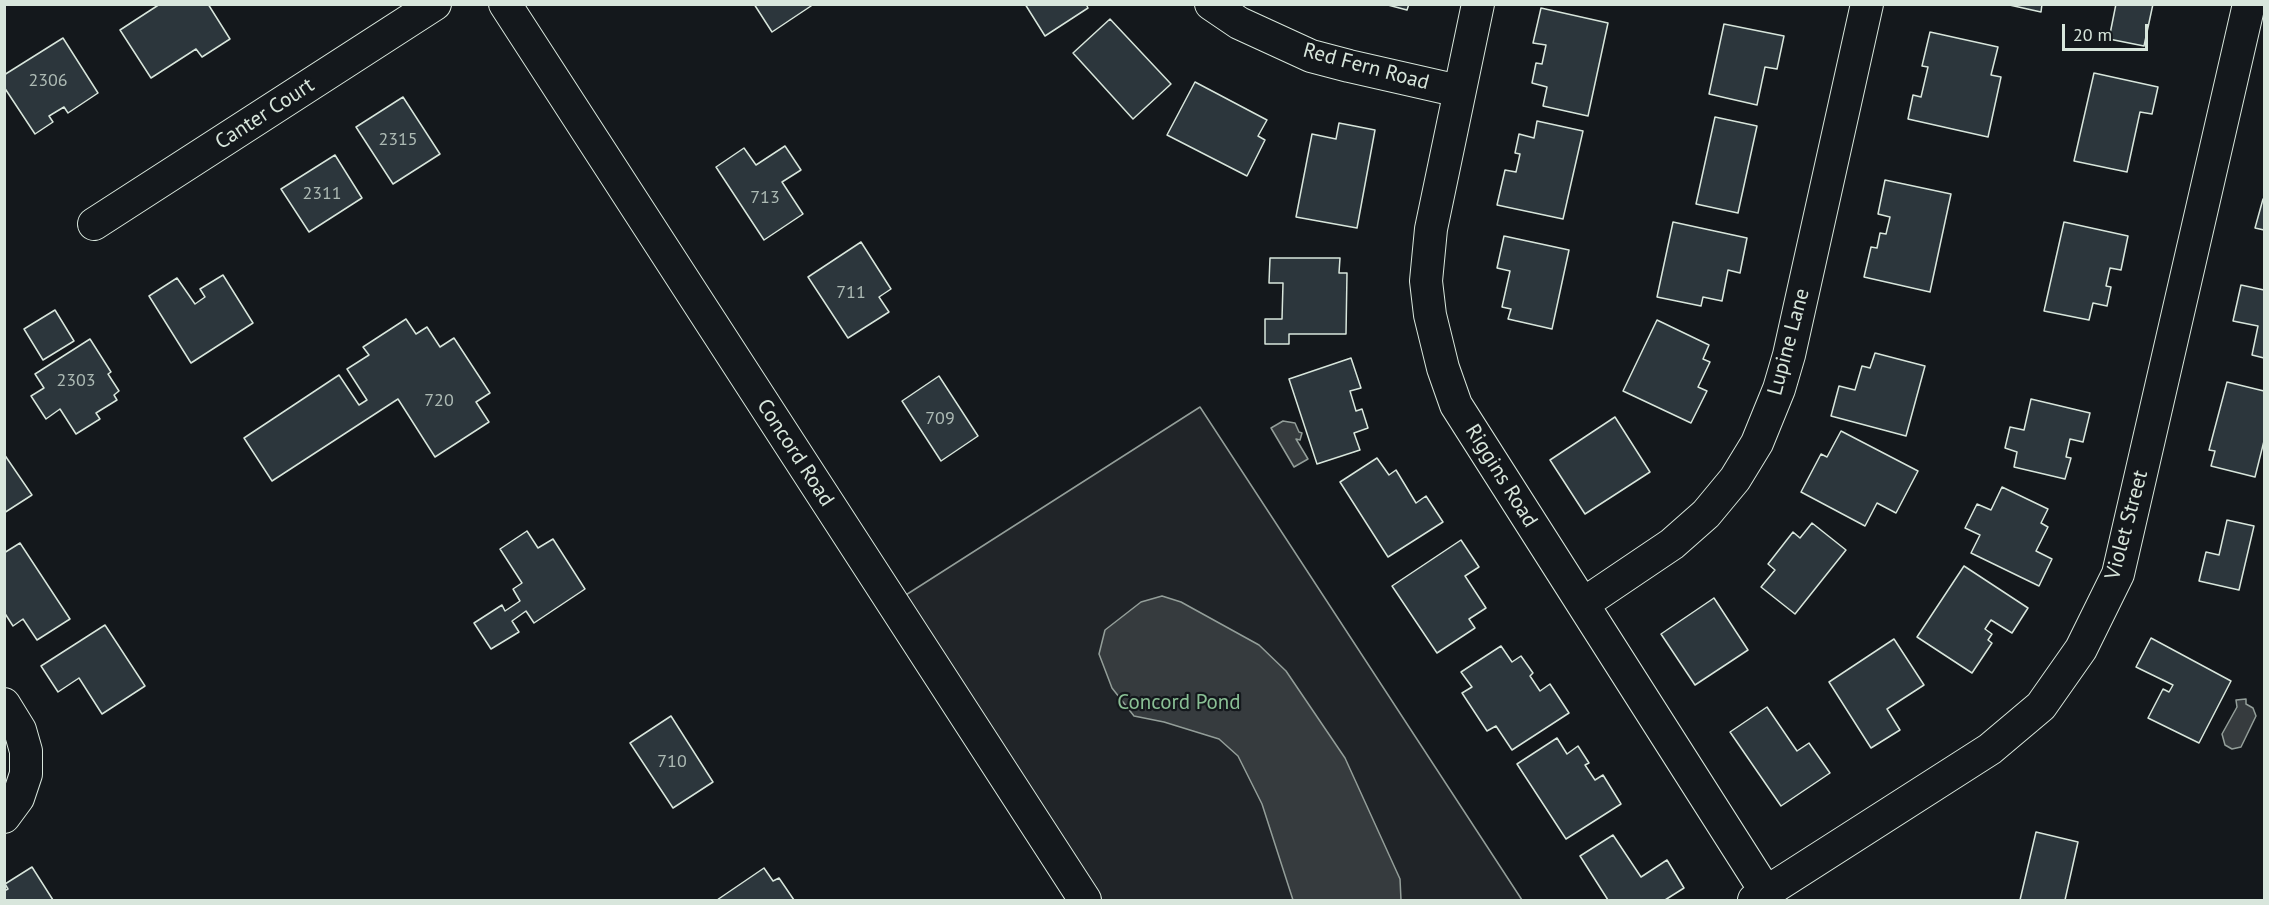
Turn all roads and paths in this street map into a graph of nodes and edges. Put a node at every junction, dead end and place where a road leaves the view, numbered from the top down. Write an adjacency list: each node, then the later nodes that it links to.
1 (435, 4): 8 (street, Canter Court)
2 (505, 4): 13 (street, Concord Road)
3 (1211, 4): 7 (street, Red Fern Road)
4 (1479, 4): 7 (street, Riggins Road)
5 (1867, 4): 9 (street, Lupine Lane)
6 (2248, 4): 12 (street, Violet Street)
7 (1459, 91): 9 (street, Riggins Road)
8 (94, 224)
9 (1583, 604): 12 (street, Riggins Road)
10 (4, 704): 11 (street)
11 (4, 818)
12 (1760, 896)
13 (1084, 900)

